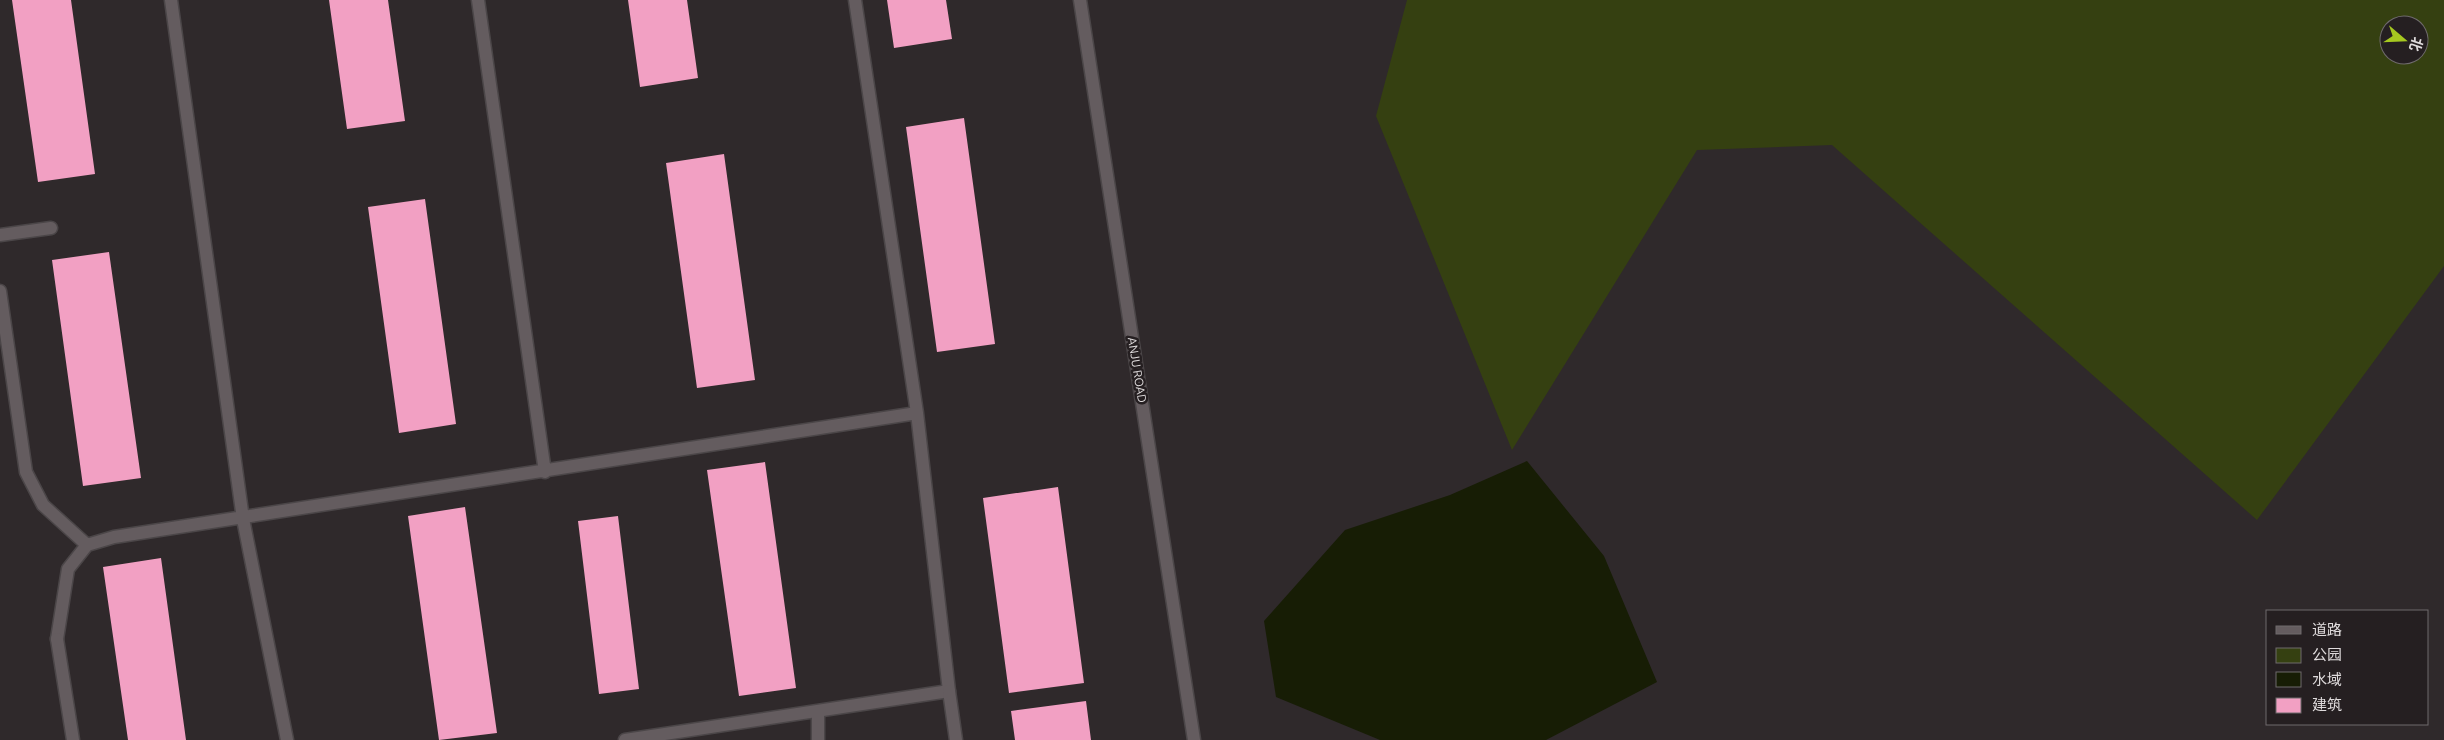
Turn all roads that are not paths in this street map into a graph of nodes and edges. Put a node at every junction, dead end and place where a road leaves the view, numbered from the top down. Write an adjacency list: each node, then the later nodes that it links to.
1 (171, 0): 10 (street)
2 (478, 0): 9 (street)
3 (855, 0): 8 (street)
4 (1080, 0): 19 (street, ANJU ROAD)
5 (51, 228): 6 (street)
6 (0, 235)
7 (0, 291): 11 (street)
8 (917, 413): 9 (street); 12 (street)
9 (545, 472): 10 (street)
10 (243, 519): 11 (street); 15 (street)
11 (87, 545): 14 (street)
12 (949, 691): 13 (street); 18 (street)
13 (818, 711): 16 (street); 17 (street)
14 (73, 740)
15 (287, 740)
16 (625, 740)
17 (818, 740)
18 (956, 740)
19 (1194, 740)

